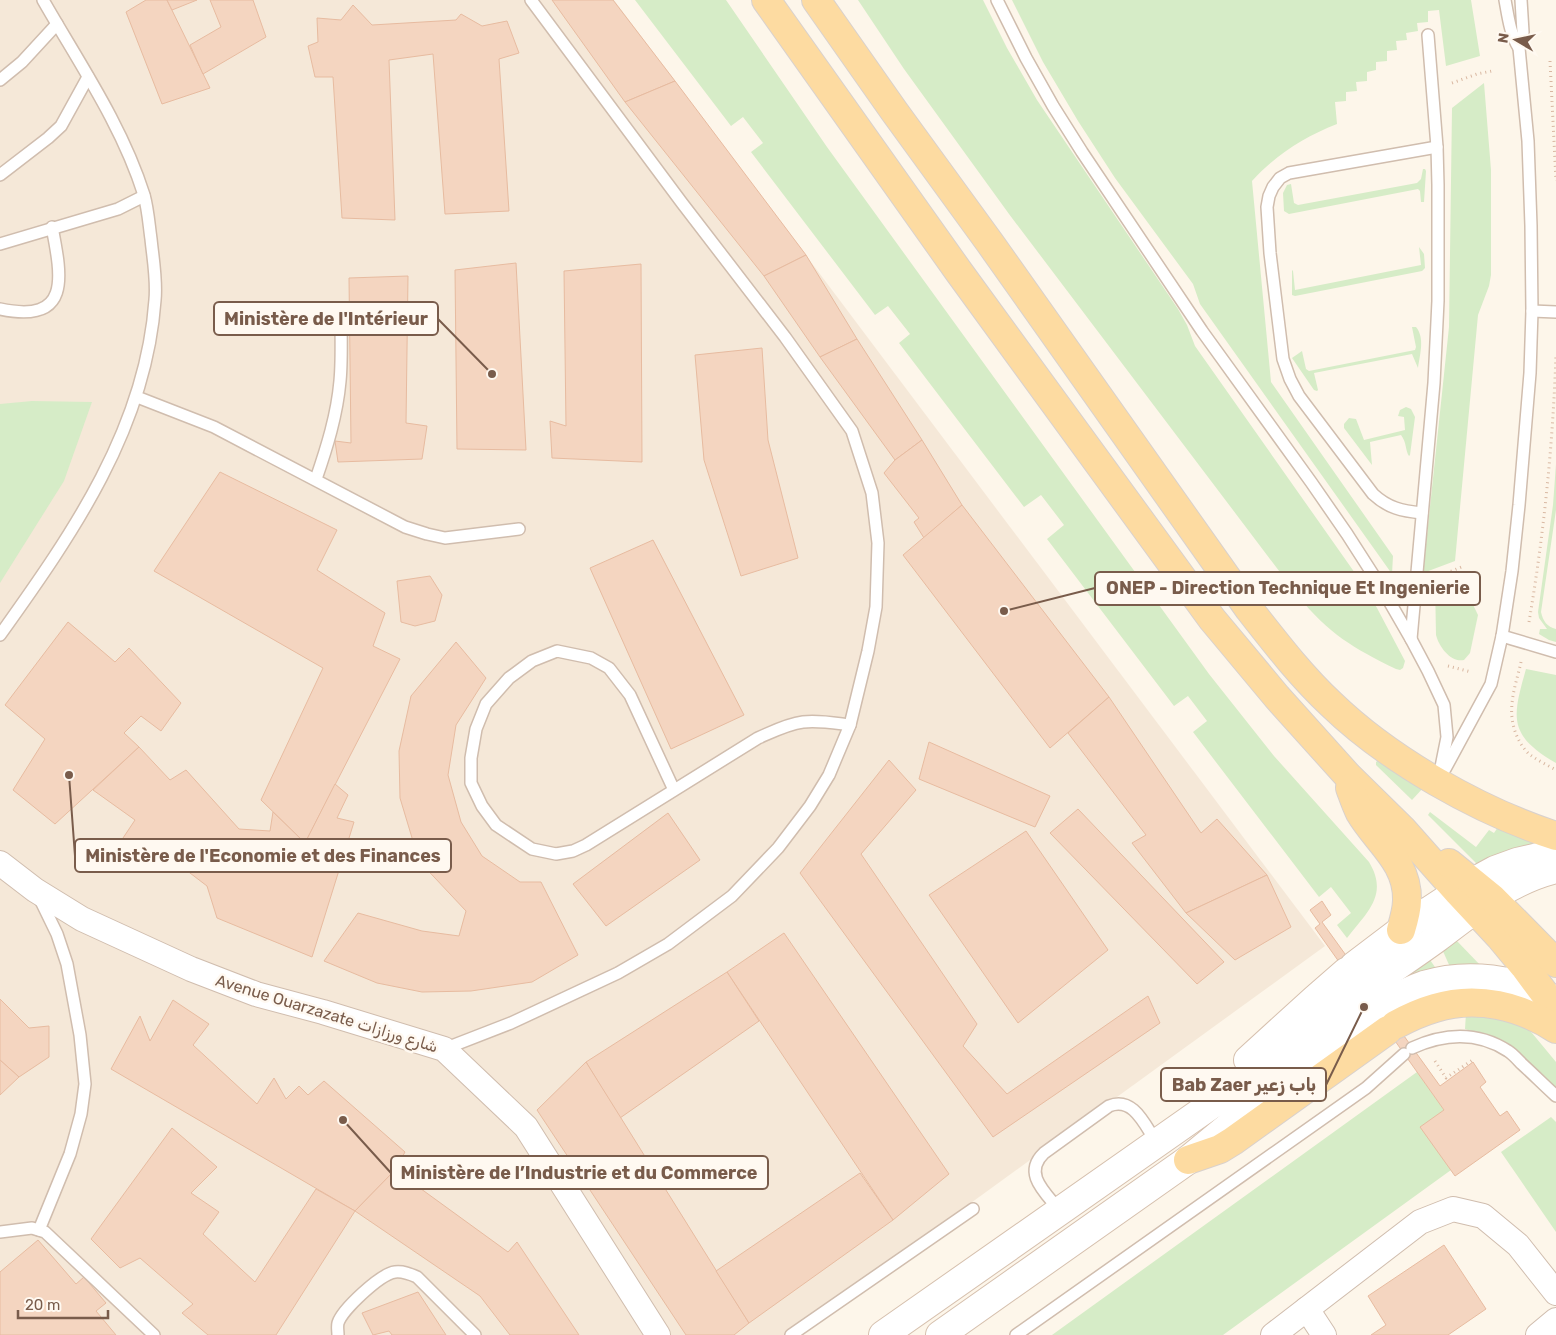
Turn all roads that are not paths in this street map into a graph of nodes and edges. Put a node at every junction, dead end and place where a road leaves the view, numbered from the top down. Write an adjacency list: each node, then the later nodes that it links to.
1 (43, 0): 8 (lane)
2 (532, 0): 30 (lane)
3 (766, 0): 31 (main road)
4 (816, 0): 32 (main road)
5 (997, 0): 28 (lane)
6 (1505, 0): 10 (lane)
7 (1521, 0): 10 (lane)
8 (57, 24): 11 (lane); 12 (lane)
9 (1428, 35): 13 (lane)
10 (1519, 48): 19 (lane)
11 (88, 77): 14 (lane); 15 (lane)
12 (0, 80)
13 (1437, 147): 24 (lane); 24 (lane)
14 (0, 175)
15 (144, 196): 16 (lane); 22 (lane)
16 (52, 227): 17 (lane); 18 (lane)
17 (0, 244)
18 (0, 309)
19 (1532, 311): 20 (lane); 27 (lane)
20 (1556, 312)
21 (341, 318): 23 (lane)
22 (136, 397): 23 (lane); 26 (lane)
23 (316, 479): 25 (lane)
24 (1422, 513): 28 (lane)
25 (519, 529)
26 (0, 635)
27 (1502, 636): 29 (lane); 32 (lane)
28 (1411, 639): 32 (lane)
29 (1556, 652)
30 (850, 725): 33 (lane); 45 (lane)
31 (1348, 776): 39 (main road); 40 (main road)
32 (1438, 782): 34 (main road)
33 (674, 790): 33 (lane)
34 (1556, 836)
35 (1556, 853): 39 (main road)
36 (0, 864): 38 (street, Avenue Ouarzazate شارع ورزازات)
37 (1556, 869): 39 (main road)
38 (35, 890): 45 (street, Avenue Ouarzazate شارع ورزازات); 50 (lane)
39 (1474, 895): 40 (main road); 41 (main road); 42 (main road); 43 (main road)
40 (1401, 930): 42 (main road)
41 (1556, 963)
42 (1371, 998): 43 (main road); 44 (main road); 47 (main road); 61 (main road)
43 (1553, 1002)
44 (1556, 1029)
45 (444, 1048): 58 (street, Avenue Ouarzazate شارع ورزازات)
46 (1556, 1096): 62 (lane)
47 (1157, 1143): 49 (main road); 49 (lane)
48 (973, 1209): 59 (lane)
49 (1060, 1211): 60 (main road)
50 (39, 1230): 51 (lane); 55 (lane)
51 (0, 1232)
52 (1556, 1293): 53 (street)
53 (1307, 1309): 63 (street); 64 (street)
54 (1556, 1320): 65 (street)
55 (154, 1335)
56 (338, 1335): 57 (lane)
57 (475, 1335)
58 (658, 1335)
59 (791, 1335)
60 (882, 1335)
61 (940, 1335)
62 (1016, 1335)
63 (1273, 1335)
64 (1324, 1335)
65 (1538, 1335)

